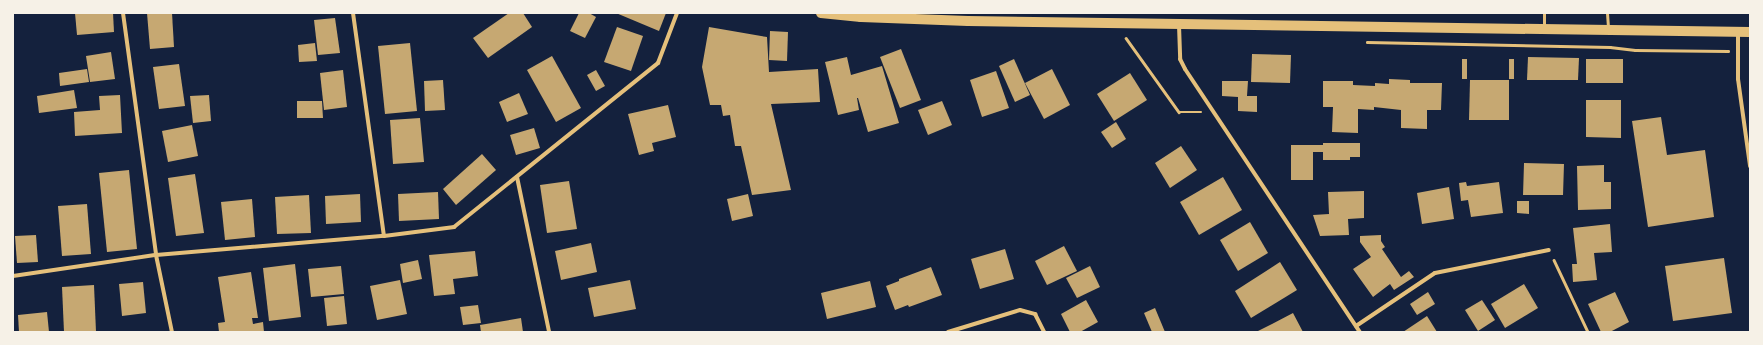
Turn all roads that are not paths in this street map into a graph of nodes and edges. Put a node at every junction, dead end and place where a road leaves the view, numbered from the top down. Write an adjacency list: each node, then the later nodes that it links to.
1 (123, 13): 16 (street)
2 (353, 13): 14 (street)
3 (677, 13): 13 (street)
4 (821, 13): 7 (main road)
5 (1544, 13): 8 (lane)
6 (1607, 13): 9 (lane)
7 (1179, 24): 8 (main road); 18 (street)
8 (1544, 29): 9 (main road)
9 (1608, 30): 10 (main road)
10 (1738, 32): 11 (main road); 12 (street)
11 (1750, 32)
12 (1750, 166)
13 (518, 177): 14 (street); 20 (street)
14 (384, 236): 16 (street)
15 (1549, 250): 18 (street)
16 (156, 255): 17 (street); 19 (street)
17 (13, 276)
18 (1356, 326): 23 (street)
19 (172, 332)
20 (549, 332)
21 (948, 332): 22 (street)
22 (1044, 332)
23 (1360, 332)

